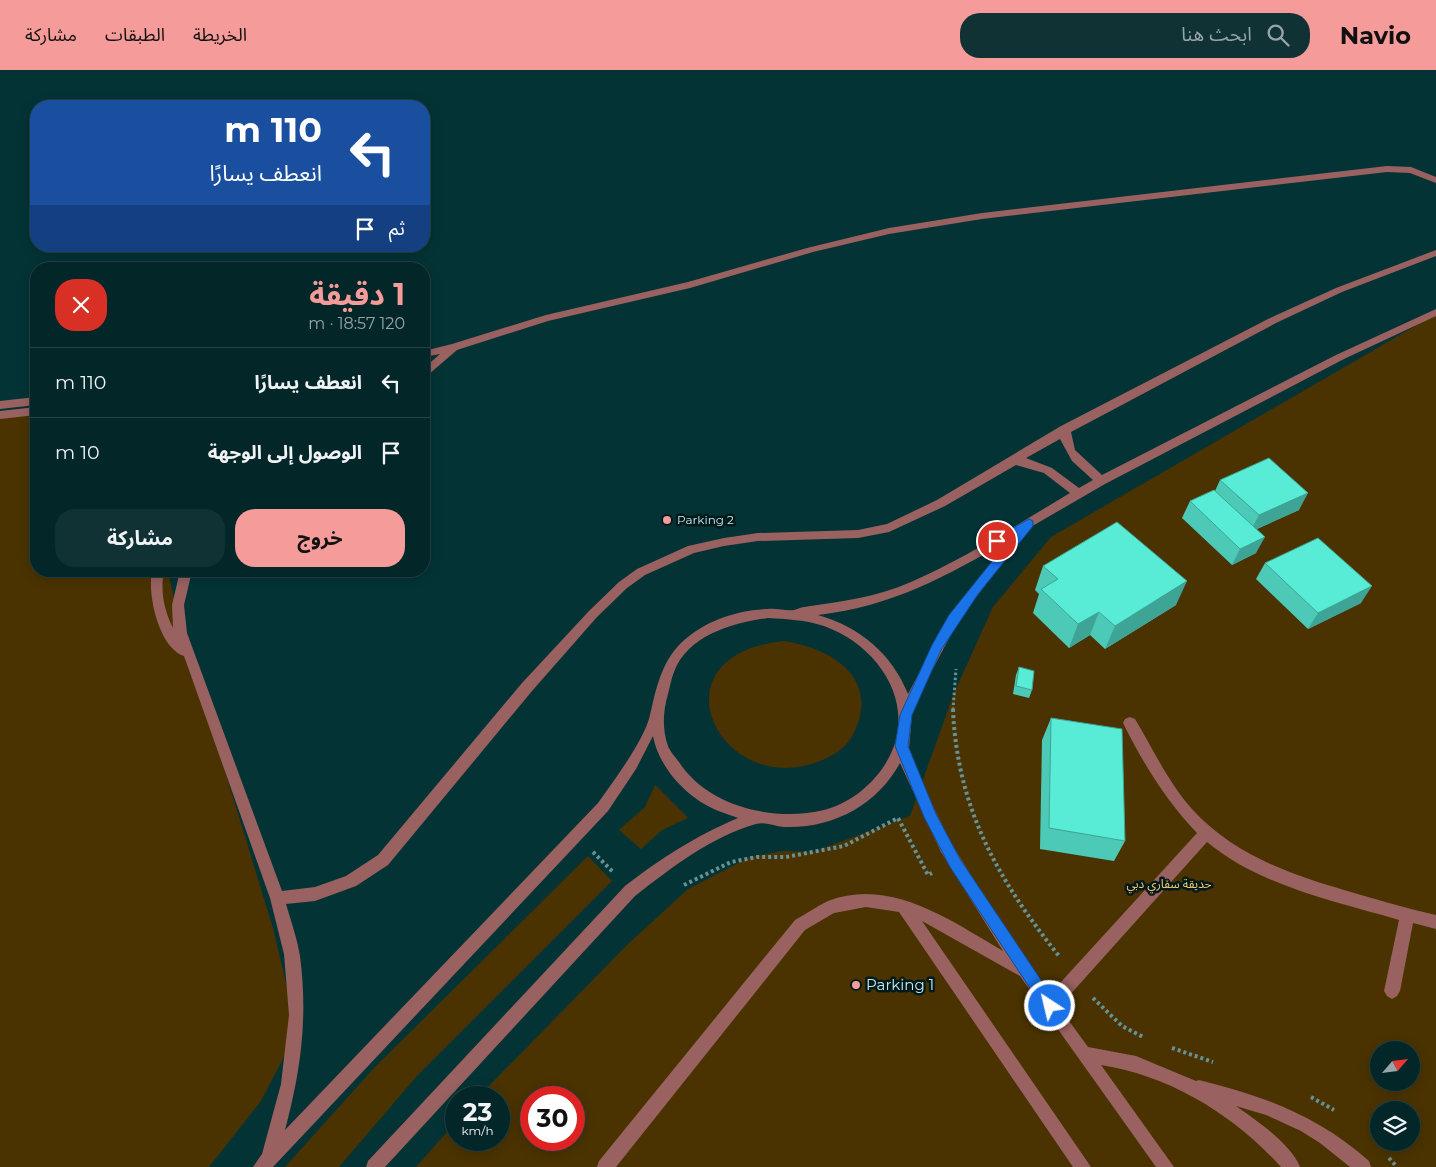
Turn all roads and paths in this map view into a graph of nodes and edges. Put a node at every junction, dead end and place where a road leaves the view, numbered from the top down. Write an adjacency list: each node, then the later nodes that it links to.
1 (1436, 180): 4 (street)
2 (1436, 253): 11 (street)
3 (1436, 312): 13 (street)
4 (454, 347): 5 (street); 6 (street)
5 (430, 353)
6 (430, 368)
7 (30, 401): 8 (street)
8 (0, 405)
9 (30, 412): 10 (street)
10 (0, 415)
11 (1065, 429): 12 (street); 13 (street)
12 (1012, 460): 14 (street); 31 (street)
13 (1101, 481): 14 (street)
14 (1078, 494): 15 (street)
15 (1029, 523): 18 (street); 21 (street)
16 (156, 577): 19 (street)
17 (184, 577): 19 (street)
18 (792, 613): 21 (street); 22 (street)
19 (190, 656): 31 (street)
20 (956, 664): 36 (path)
21 (906, 715): 24 (street)
22 (655, 718): 25 (street); 27 (street)
23 (1130, 723): 26 (street)
24 (902, 746): 25 (street); 28 (street)
25 (752, 819): 29 (street)
26 (1206, 833): 33 (street); 36 (street)
27 (576, 835): 29 (path); 47 (street)
28 (955, 863): 30 (path); 35 (street)
29 (630, 890): 48 (street)
30 (676, 890)
31 (278, 898): 47 (street)
32 (903, 906): 35 (street); 49 (street); 50 (street)
33 (1407, 915): 34 (street); 37 (street)
34 (1436, 922)
35 (1025, 971): 38 (street)
36 (1077, 978): 38 (street); 39 (path)
37 (1392, 991)
38 (1050, 1006): 41 (street)
39 (1151, 1041)
40 (1169, 1047): 42 (path)
41 (1084, 1054): 43 (street); 51 (street)
42 (1223, 1065)
43 (1189, 1086): 52 (street); 53 (street)
44 (1308, 1096): 45 (path)
45 (1340, 1114)
46 (1383, 1151): 54 (path)
47 (265, 1162)
48 (374, 1167)
49 (605, 1167)
50 (1083, 1167)
51 (1166, 1167)
52 (1292, 1167)
53 (1363, 1167)
54 (1397, 1167)

